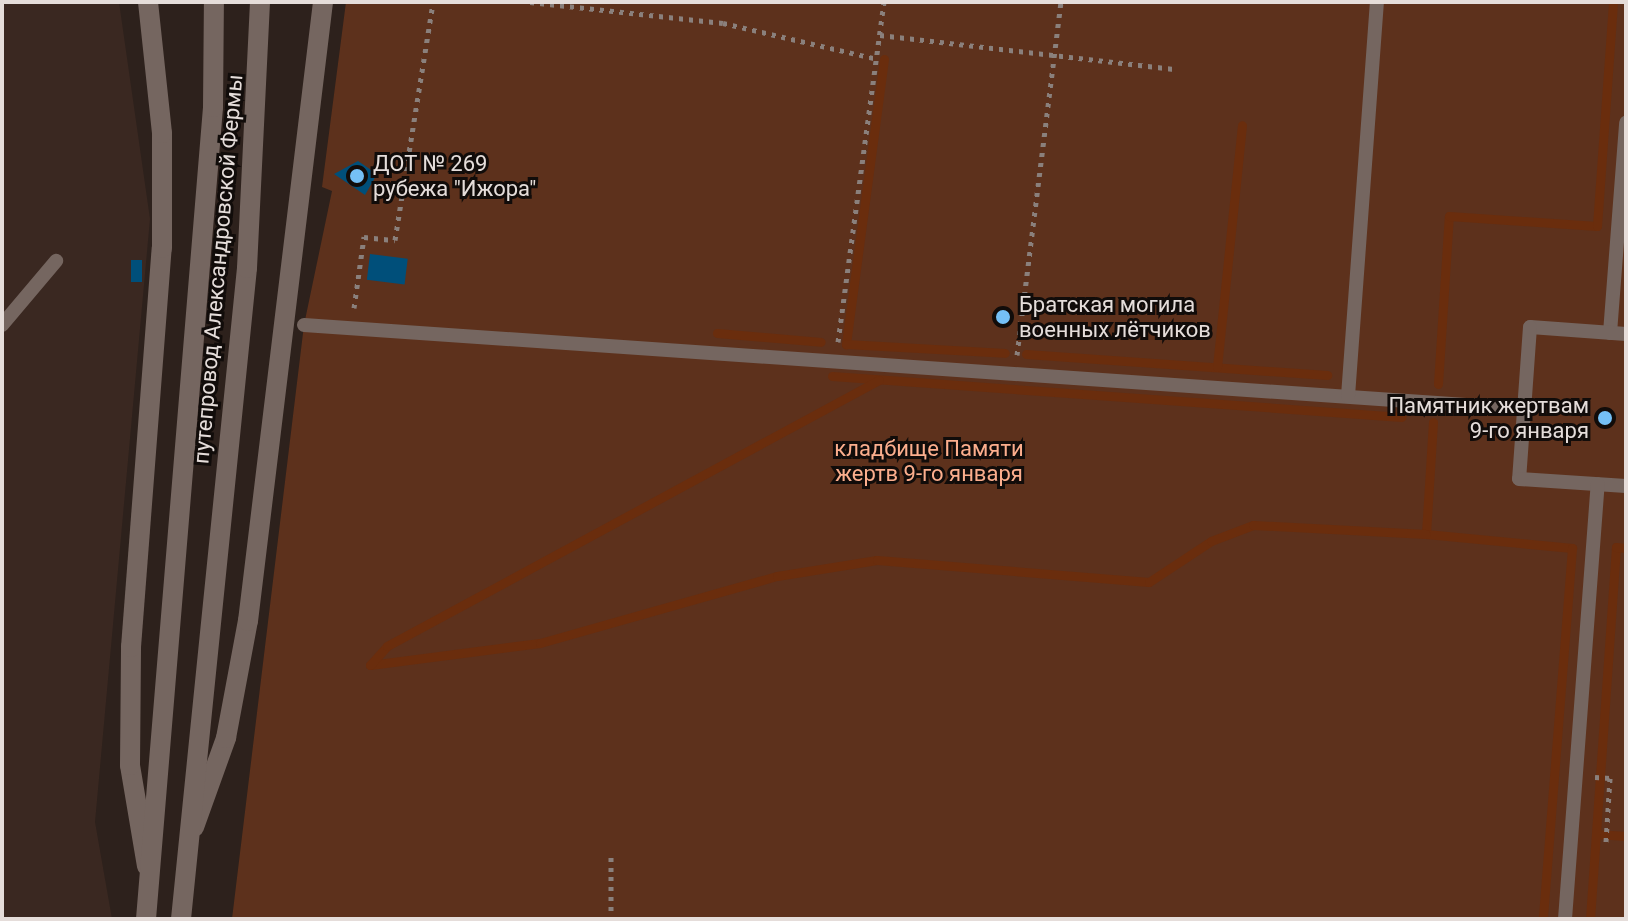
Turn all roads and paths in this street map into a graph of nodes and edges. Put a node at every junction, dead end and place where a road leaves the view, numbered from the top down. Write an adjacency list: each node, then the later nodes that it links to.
1 (148, 2): 31 (main road)
2 (214, 2): 31 (main road, путепровод Александровской Фермы)
3 (260, 2): 28 (main road, путепровод Александровской Фермы)
4 (323, 2): 28 (main road)
5 (433, 2): 18 (path)
6 (530, 2): 12 (path)
7 (884, 2): 10 (path)
8 (1061, 2): 11 (path)
9 (1377, 2): 23 (lane)
10 (880, 35): 11 (path); 12 (path)
11 (1054, 56): 13 (path); 22 (path)
12 (874, 58): 21 (path)
13 (1176, 69)
14 (1626, 123): 19 (lane)
15 (56, 261): 16 (lane)
16 (2, 325)
17 (304, 325): 18 (lane)
18 (352, 329): 21 (lane)
19 (1610, 333): 20 (lane); 24 (lane)
20 (1626, 334)
21 (835, 362): 22 (lane)
22 (1015, 372): 23 (lane)
23 (1348, 396): 24 (lane)
24 (1524, 409): 25 (lane)
25 (1598, 484): 26 (lane); 35 (lane)
26 (1626, 486)
27 (1610, 778): 29 (path)
28 (190, 839): 33 (main road)
29 (1606, 842)
30 (611, 857): 34 (path)
31 (150, 882): 32 (main road)
32 (146, 919)
33 (181, 919)
34 (611, 919)
35 (1565, 919)

